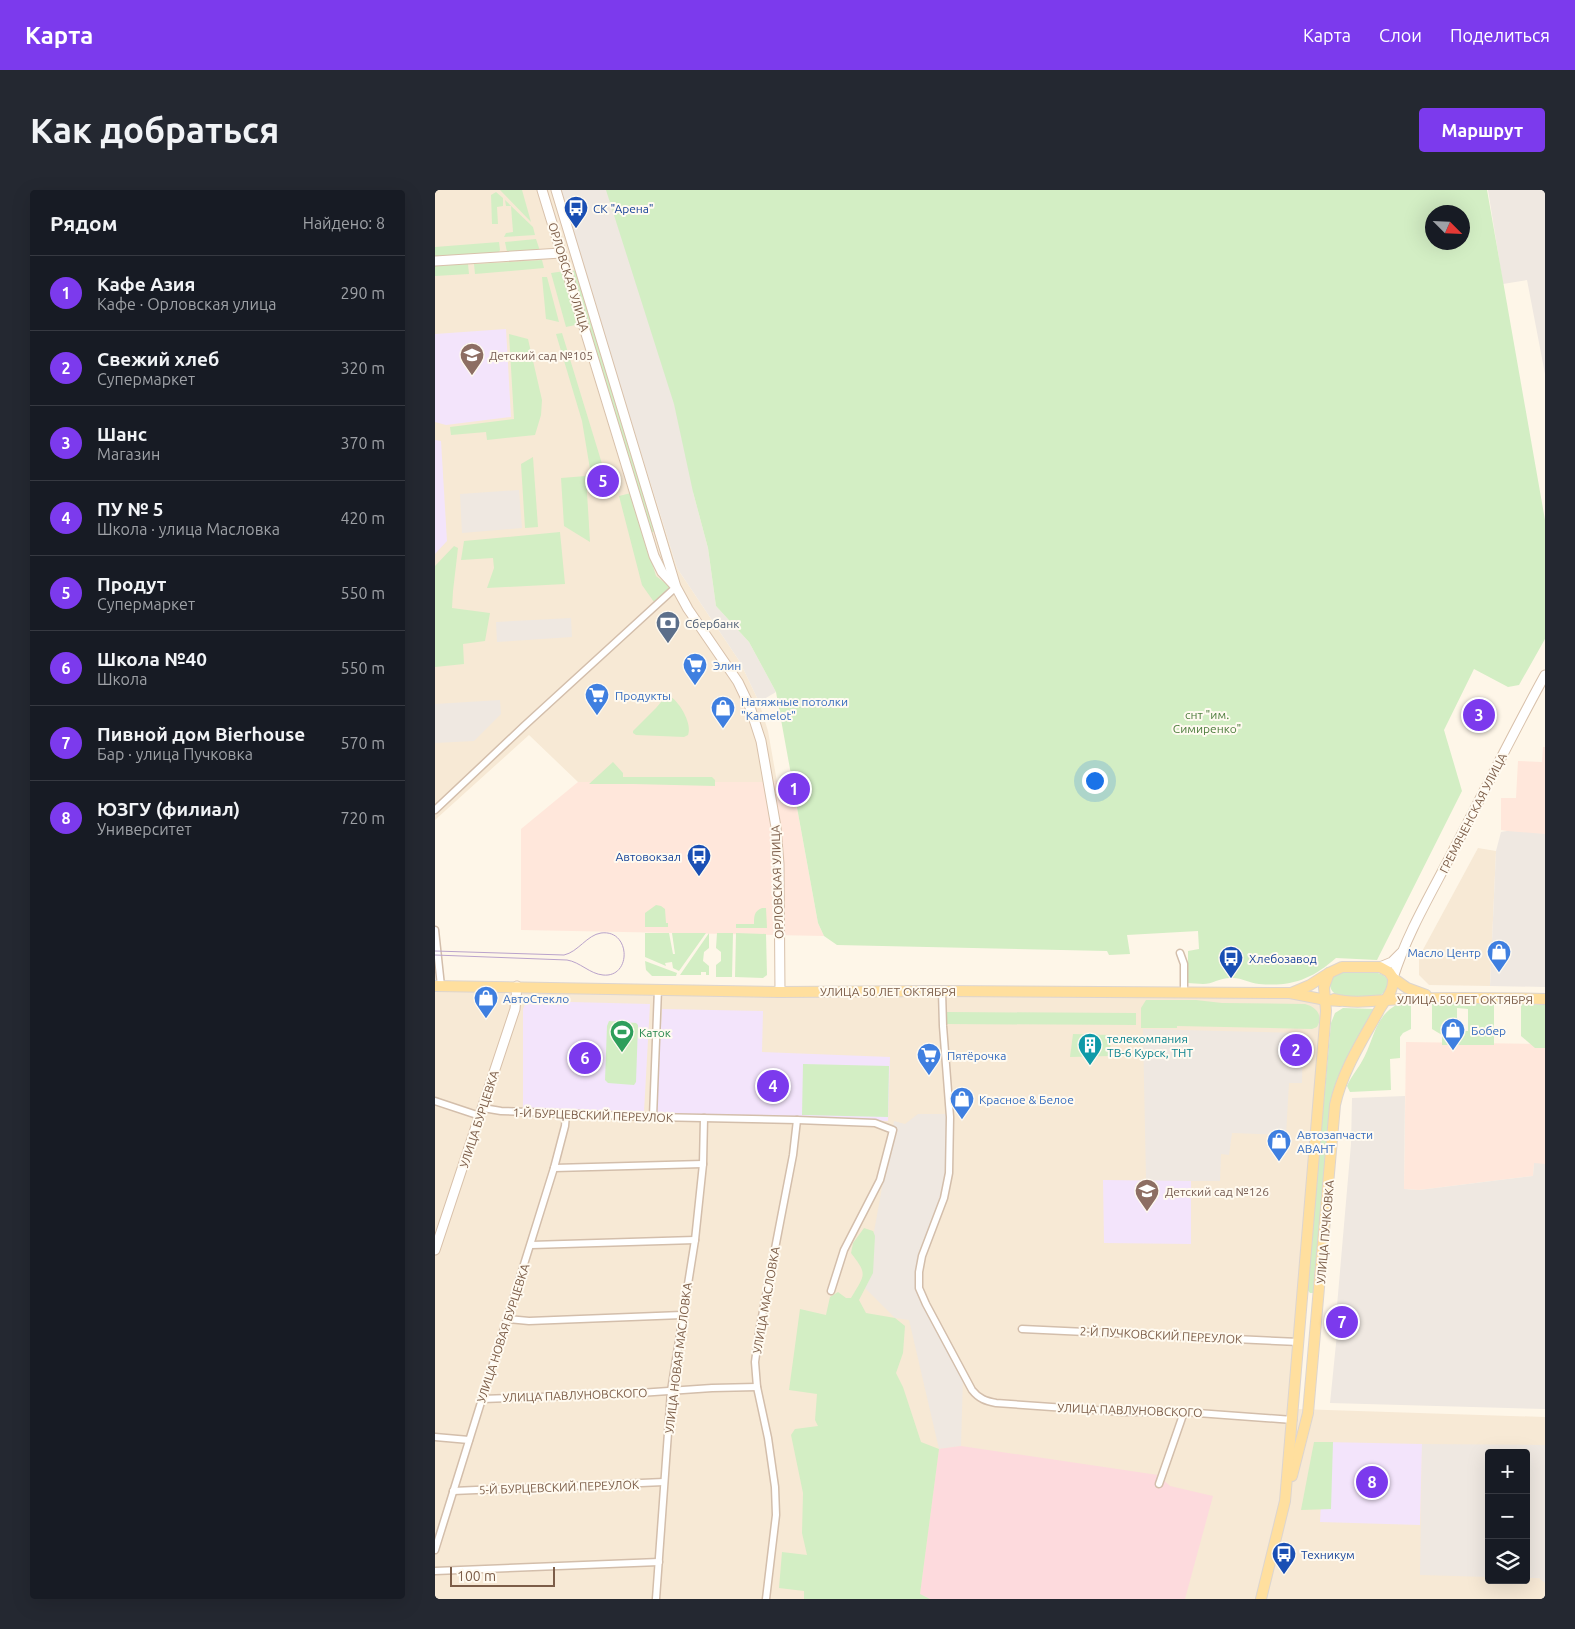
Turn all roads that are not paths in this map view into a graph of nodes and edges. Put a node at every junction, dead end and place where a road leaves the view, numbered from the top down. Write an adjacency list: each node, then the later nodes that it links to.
1 (542, 190): 4 (street, ОРЛОВСКАЯ УЛИЦА)
2 (556, 190): 3 (street, ОРЛОВСКАЯ УЛИЦА)
3 (574, 249): 4 (street); 6 (street, ОРЛОВСКАЯ УЛИЦА)
4 (561, 253): 5 (street); 6 (street, ОРЛОВСКАЯ УЛИЦА)
5 (435, 261)
6 (676, 588): 8 (street); 20 (street, ОРЛОВСКАЯ УЛИЦА)
7 (1545, 675): 10 (street, ГРЕМЯЧЕНСКАЯ УЛИЦА)
8 (435, 810)
9 (435, 930): 15 (street)
10 (1402, 951): 12 (street); 14 (street, ГРЕМЯЧЕНСКАЯ УЛИЦА)
11 (1180, 953): 21 (street)
12 (1379, 967): 13 (main road); 14 (main road)
13 (1329, 972): 17 (main road, УЛИЦА ПУЧКОВКА); 22 (main road)
14 (1393, 978): 23 (main road); 27 (main road, УЛИЦА ПУЧКОВКА)
15 (438, 986): 16 (main road, УЛИЦА 50 ЛЕТ ОКТЯБРЯ)
16 (517, 986): 18 (main road, УЛИЦА 50 ЛЕТ ОКТЯБРЯ); 29 (street, УЛИЦА БУРЦЕВКА)
17 (1325, 987): 25 (main road, УЛИЦА ПУЧКОВКА); 26 (main road)
18 (658, 989): 20 (main road, УЛИЦА 50 ЛЕТ ОКТЯБРЯ); 31 (street)
19 (942, 991): 20 (main road, УЛИЦА 50 ЛЕТ ОКТЯБРЯ); 21 (main road, УЛИЦА 50 ЛЕТ ОКТЯБРЯ); 49 (street, УЛИЦА ПАВЛУНОВСКОГО)
20 (779, 992)
21 (1185, 992): 22 (main road, УЛИЦА 50 ЛЕТ ОКТЯБРЯ)
22 (1290, 993): 25 (main road, УЛИЦА 50 ЛЕТ ОКТЯБРЯ)
23 (1442, 998): 24 (main road, УЛИЦА 50 ЛЕТ ОКТЯБРЯ); 27 (main road, УЛИЦА 50 ЛЕТ ОКТЯБРЯ)
24 (1545, 999)
25 (1326, 1000): 26 (main road, УЛИЦА 50 ЛЕТ ОКТЯБРЯ); 40 (main road, УЛИЦА ПУЧКОВКА)
26 (1340, 1001): 27 (main road, УЛИЦА 50 ЛЕТ ОКТЯБРЯ)
27 (1385, 1001): 41 (main road, УЛИЦА ПУЧКОВКА)
28 (435, 1101): 29 (street, 1-Й БУРЦЕВСКИЙ ПЕРЕУЛОК)
29 (482, 1112): 30 (street, 1-Й БУРЦЕВСКИЙ ПЕРЕУЛОК); 38 (street, УЛИЦА БУРЦЕВКА)
30 (566, 1114): 31 (street, 1-Й БУРЦЕВСКИЙ ПЕРЕУЛОК); 35 (street, УЛИЦА НОВАЯ БУРЦЕВКА)
31 (653, 1117): 32 (street, 1-Й БУРЦЕВСКИЙ ПЕРЕУЛОК)
32 (704, 1118): 33 (street, 1-Й БУРЦЕВСКИЙ ПЕРЕУЛОК); 34 (street, УЛИЦА НОВАЯ МАСЛОВКА)
33 (797, 1120): 39 (street, 1-Й БУРЦЕВСКИЙ ПЕРЕУЛОК); 46 (street, УЛИЦА МАСЛОВКА)
34 (703, 1164): 35 (street); 36 (street, УЛИЦА НОВАЯ МАСЛОВКА)
35 (554, 1168): 37 (street, УЛИЦА НОВАЯ БУРЦЕВКА)
36 (695, 1240): 37 (street); 42 (street, УЛИЦА НОВАЯ МАСЛОВКА)
37 (531, 1245): 43 (street, УЛИЦА НОВАЯ БУРЦЕВКА)
38 (435, 1250)
39 (831, 1292)
40 (1303, 1299): 41 (main road); 45 (main road, УЛИЦА ПУЧКОВКА)
41 (1319, 1300): 51 (main road, УЛИЦА ПУЧКОВКА)
42 (682, 1315): 43 (street); 47 (street, УЛИЦА НОВАЯ МАСЛОВКА)
43 (507, 1319): 48 (street, УЛИЦА НОВАЯ БУРЦЕВКА)
44 (1022, 1329): 45 (street, 2-Й ПУЧКОВСКИЙ ПЕРЕУЛОК)
45 (1299, 1342): 50 (main road, УЛИЦА ПУЧКОВКА)
46 (757, 1388): 47 (street, УЛИЦА ПАВЛУНОВСКОГО); 62 (street, УЛИЦА МАСЛОВКА)
47 (671, 1391): 48 (street, УЛИЦА ПАВЛУНОВСКОГО); 54 (street, УЛИЦА НОВАЯ МАСЛОВКА)
48 (482, 1398): 53 (street, УЛИЦА НОВАЯ БУРЦЕВКА)
49 (1184, 1412): 50 (street, УЛИЦА ПАВЛУНОВСКОГО); 55 (street)
50 (1293, 1424): 51 (street, УЛИЦА ПАВЛУНОВСКОГО); 57 (main road, УЛИЦА ПУЧКОВКА)
51 (1305, 1429): 57 (main road, УЛИЦА ПУЧКОВКА)
52 (435, 1437): 53 (street)
53 (469, 1440): 56 (street, УЛИЦА НОВАЯ БУРЦЕВКА)
54 (664, 1482): 56 (street, 5-Й БУРЦЕВСКИЙ ПЕРЕУЛОК); 59 (street, УЛИЦА НОВАЯ МАСЛОВКА)
55 (1159, 1484)
56 (453, 1491): 58 (street, УЛИЦА НОВАЯ БУРЦЕВКА)
57 (1285, 1501): 63 (main road, УЛИЦА ПУЧКОВКА)
58 (435, 1550)
59 (659, 1562): 60 (street); 61 (street, УЛИЦА НОВАЯ МАСЛОВКА)
60 (435, 1571)
61 (656, 1599)
62 (766, 1599)
63 (1261, 1599)

